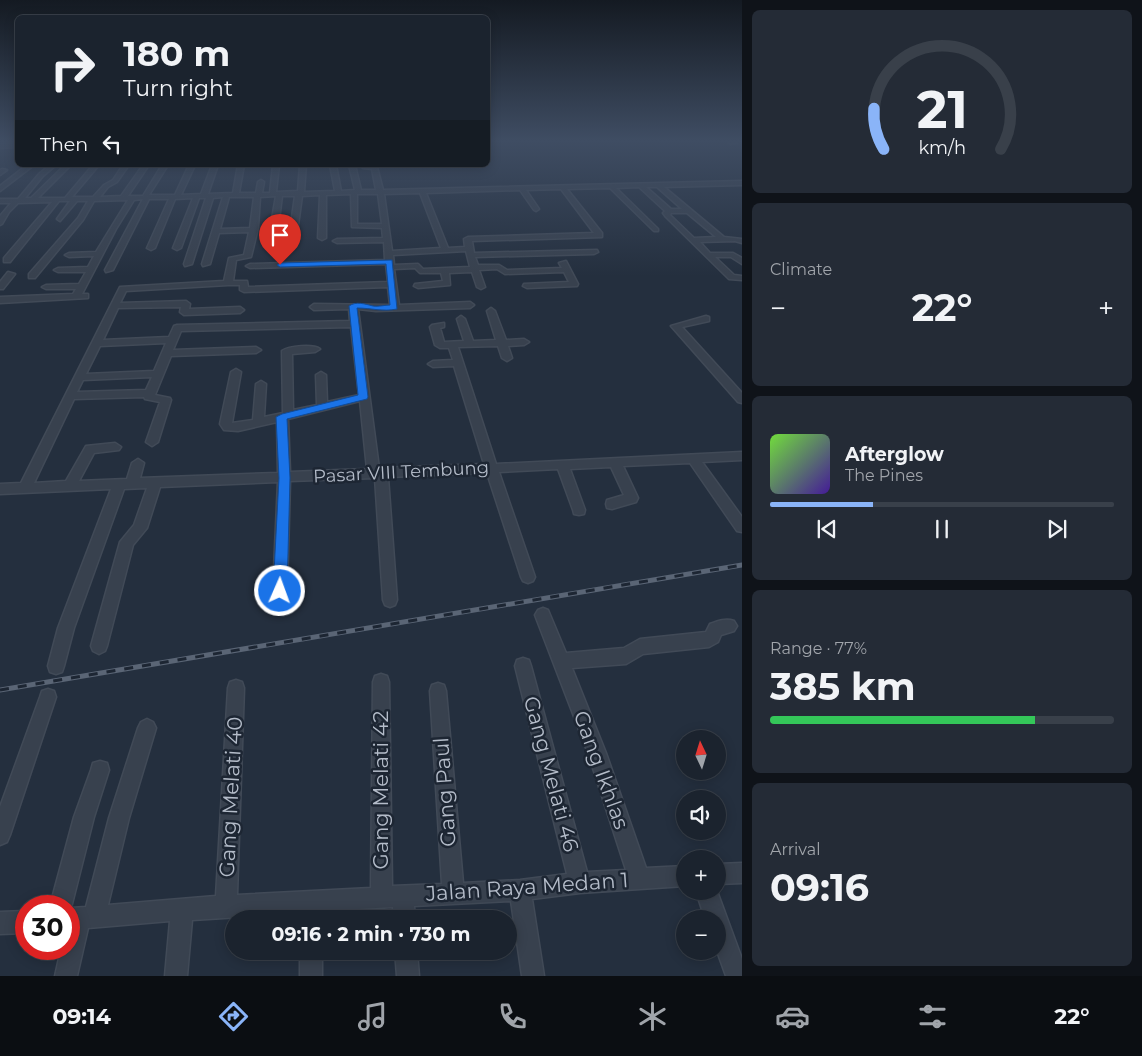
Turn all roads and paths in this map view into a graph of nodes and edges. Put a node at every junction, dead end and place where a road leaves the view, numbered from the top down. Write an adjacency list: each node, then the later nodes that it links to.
1 (640, 185): 45 (street)
2 (31, 186): 43 (street)
3 (47, 186): 39 (street)
4 (78, 186): 41 (street)
5 (107, 186): 38 (street)
6 (132, 186): 35 (street)
7 (153, 186): 33 (street)
8 (181, 186): 34 (street)
9 (207, 186): 32 (street)
10 (238, 186): 30 (street)
11 (260, 186): 31 (street)
12 (276, 186): 28 (street)
13 (301, 186): 26 (street)
14 (337, 186): 24 (street)
15 (355, 186): 25 (street)
16 (379, 186): 23 (street)
17 (611, 186): 18 (street); 20 (street); 51 (street)
18 (624, 186)
19 (660, 186): 46 (street)
20 (562, 187): 21 (street); 62 (street)
21 (522, 188): 22 (street); 44 (street)
22 (422, 190): 23 (street); 61 (street)
23 (380, 191): 25 (street); 49 (street)
24 (338, 192): 25 (street); 27 (street)
25 (356, 192): 49 (street)
26 (300, 193): 27 (street); 28 (street); 28 (street)
27 (323, 193): 53 (street)
28 (276, 194): 31 (street)
29 (227, 195): 30 (street); 32 (street); 52 (street)
30 (236, 195): 31 (street)
31 (258, 195): 50 (street)
32 (203, 196): 34 (street); 60 (street); 74 (street)
33 (146, 197): 34 (street); 36 (street); 79 (street)
34 (175, 197): 59 (street)
35 (123, 198): 36 (street); 38 (street)
36 (132, 198): 65 (street)
37 (75, 199): 38 (street); 41 (street); 47 (street)
38 (93, 199): 83 (street)
39 (33, 200): 40 (street); 43 (street)
40 (57, 200): 41 (street); 70 (street)
41 (66, 200)
42 (0, 201): 43 (street)
43 (17, 201): 48 (street)
44 (536, 209)
45 (670, 211): 46 (street); 57 (street)
46 (689, 211): 54 (street)
47 (60, 219)
48 (0, 222)
49 (385, 226): 55 (street)
50 (253, 230): 52 (street); 71 (street)
51 (656, 230)
52 (217, 231): 75 (street)
53 (322, 238)
54 (722, 239): 57 (street); 58 (street)
55 (386, 240): 56 (street); 72 (street)
56 (337, 241)
57 (693, 241): 68 (street)
58 (742, 241)
59 (151, 248)
60 (177, 248)
61 (446, 250): 62 (street); 72 (street)
62 (470, 252): 64 (street); 77 (street)
63 (594, 252): 64 (street)
64 (556, 253): 80 (street)
65 (100, 254): 67 (street); 76 (street)
66 (742, 254): 69 (street)
67 (69, 255)
68 (708, 255): 69 (street); 84 (street)
69 (732, 255): 73 (street)
70 (7, 260)
71 (249, 261): 72 (street); 85 (street)
72 (390, 261): 81 (street); 86 (street)
73 (742, 262)
74 (188, 264)
75 (206, 264)
76 (91, 269): 78 (street); 87 (street)
77 (475, 269): 80 (street); 81 (street); 92 (street)
78 (58, 270)
79 (109, 270)
80 (568, 270): 89 (street)
81 (444, 271): 88 (street)
82 (11, 274): 90 (street)
83 (32, 276)
84 (742, 278)
85 (228, 283): 86 (street); 95 (street)
86 (391, 284): 98 (street)
87 (82, 286): 91 (street); 93 (street)
88 (418, 286)
89 (527, 286)
90 (0, 287)
91 (46, 287)
92 (481, 287)
93 (0, 300)
94 (470, 304): 98 (street)
95 (114, 306): 101 (street); 109 (street)
96 (353, 306): 97 (street); 98 (street); 104 (street)
97 (314, 307)
98 (395, 307)
99 (240, 310): 101 (street)
100 (491, 311): 110 (street)
101 (184, 312): 106 (street)
102 (461, 319): 111 (street)
103 (706, 319): 127 (street)
104 (355, 324): 106 (street); 126 (street)
105 (441, 325): 112 (street)
106 (177, 328): 107 (street)
107 (172, 340): 109 (street); 115 (street)
108 (524, 342): 110 (street)
109 (95, 343): 122 (street)
110 (502, 343): 111 (street); 116 (street)
111 (470, 345): 112 (street)
112 (454, 346): 117 (street)
113 (315, 349): 129 (street)
114 (256, 350): 115 (street)
115 (167, 352): 124 (street)
116 (507, 358)
117 (459, 363): 118 (street); 138 (street)
118 (433, 364)
119 (236, 372): 130 (street)
120 (153, 374): 122 (street)
121 (321, 375): 128 (street)
122 (80, 377): 125 (street)
123 (261, 384): 130 (street)
124 (150, 394): 125 (street); 131 (street)
125 (71, 396): 144 (street)
126 (363, 397): 128 (street); 139 (street)
127 (742, 400)
128 (322, 408): 129 (street)
129 (285, 416): 130 (street); 140 (street)
130 (258, 423)
131 (152, 442)
132 (114, 447): 143 (street)
133 (742, 456): 134 (street, Pasar VIII Tembung)
134 (693, 458): 135 (street, Pasar VIII Tembung); 148 (street)
135 (615, 462): 137 (street, Pasar VIII Tembung); 146 (street)
136 (138, 463): 142 (street)
137 (562, 464): 138 (street, Pasar VIII Tembung); 147 (street)
138 (491, 468): 139 (street, Pasar VIII Tembung); 149 (street)
139 (377, 473): 140 (street, Pasar VIII Tembung); 151 (street)
140 (284, 478): 141 (street, Pasar VIII Tembung); 150 (street)
141 (155, 483): 142 (street, Pasar VIII Tembung); 154 (street)
142 (125, 484): 143 (street, Pasar VIII Tembung); 156 (street)
143 (70, 486): 144 (street, Pasar VIII Tembung)
144 (25, 488): 145 (street, Pasar VIII Tembung)
145 (0, 489)
146 (612, 504)
147 (579, 510)
148 (742, 527)
149 (528, 577)
150 (280, 591)
151 (390, 600)
152 (543, 615): 155 (street, Gang Ikhlas)
153 (729, 626): 155 (street)
154 (99, 646)
155 (562, 661): 168 (street, Gang Ikhlas)
156 (56, 666)
157 (523, 666): 169 (street, Gang Melati 46)
158 (381, 682): 173 (street, Gang Melati 42)
159 (236, 688): 174 (street, Gang Melati 40)
160 (438, 691): 171 (street, Gang Paul)
161 (48, 697): 164 (street)
162 (147, 728): 178 (street)
163 (100, 770): 172 (street)
164 (0, 835)
165 (742, 873): 166 (street)
166 (726, 874)
167 (676, 877): 168 (street, Jalan Raya Medan 1)
168 (640, 879): 169 (street, Jalan Raya Medan 1)
169 (580, 883): 170 (street, Jalan Raya Medan 1)
170 (520, 890): 171 (street, Jalan Raya Medan 1); 188 (street)
171 (453, 893): 173 (street, Jalan Raya Medan 1)
172 (64, 895)
173 (392, 897): 176 (street, Jalan Raya Medan 1); 177 (street, Gang Melati 42)
174 (226, 906): 175 (street, Jalan Raya Medan 1); 176 (street, Jalan Raya Medan 1)
175 (182, 909): 178 (street, Jalan Raya Medan 1); 185 (street)
176 (312, 910)
177 (399, 910)
178 (81, 918): 184 (street)
179 (15, 922): 180 (street)
180 (0, 923)
181 (726, 945): 189 (street)
182 (311, 960): 186 (street)
183 (407, 960): 187 (street)
184 (66, 976)
185 (176, 976)
186 (311, 976)
187 (408, 976)
188 (533, 976)
189 (737, 976)

